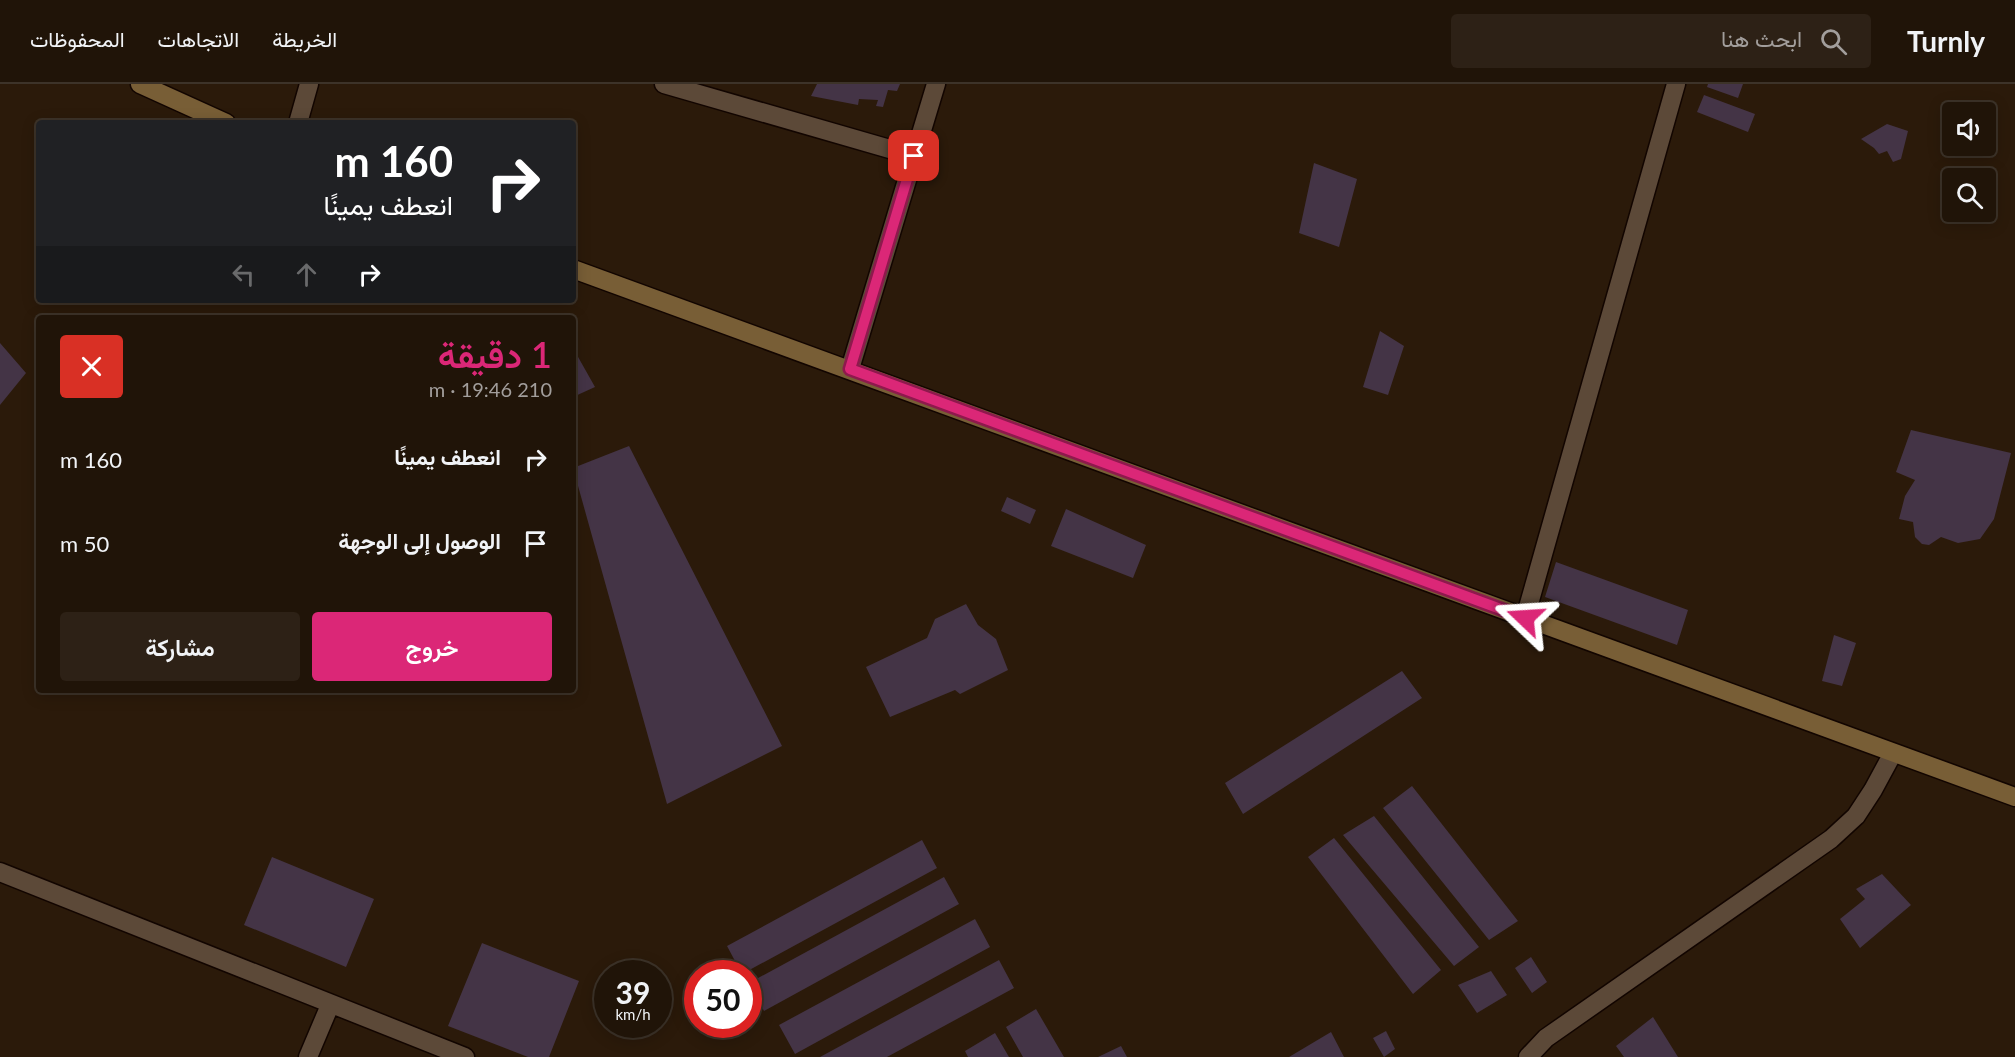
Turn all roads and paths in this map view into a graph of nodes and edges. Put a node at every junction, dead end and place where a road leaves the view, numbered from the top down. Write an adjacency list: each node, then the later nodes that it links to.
1 (140, 84): 6 (main road)
2 (309, 84): 7 (street)
3 (663, 84): 8 (street)
4 (936, 84): 8 (street)
5 (1676, 84): 11 (street)
6 (219, 120)
7 (299, 120)
8 (914, 156): 10 (street)
9 (576, 270): 10 (main road)
10 (850, 369): 11 (main road)
11 (1525, 618): 12 (main road)
12 (1893, 753): 13 (main road); 18 (street)
13 (2015, 797)
14 (0, 872): 15 (street)
15 (330, 1005): 16 (street); 17 (street)
16 (308, 1057)
17 (465, 1057)
18 (1528, 1057)

